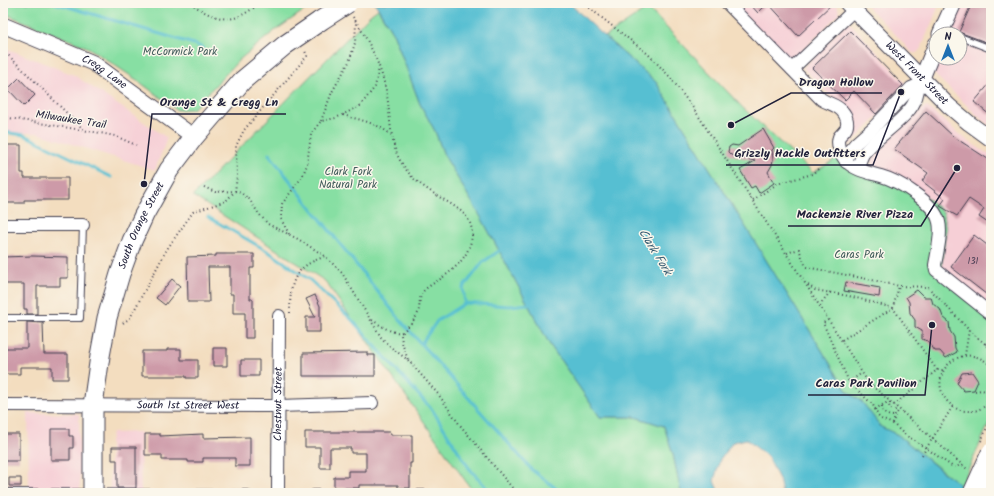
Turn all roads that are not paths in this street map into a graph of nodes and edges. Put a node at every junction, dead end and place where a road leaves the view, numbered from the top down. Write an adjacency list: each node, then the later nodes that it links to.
1 (727, 3): 10 (street)
2 (954, 3): 6 (street)
3 (851, 7): 10 (street); 11 (street, West Front Street)
4 (350, 10): 12 (main road, South Orange Street, bridge)
5 (3, 25): 12 (street, Cregg Lane)
6 (945, 26)
7 (968, 41): 8 (lane)
8 (991, 49)
9 (928, 64): 11 (street)
10 (792, 69): 14 (street)
11 (920, 82): 13 (street, West Front Street); 14 (street); 15 (street)
12 (194, 137): 23 (main road, South Orange Street)
13 (991, 139)
14 (846, 162): 15 (street)
15 (857, 168): 18 (street)
16 (3, 225): 17 (street)
17 (83, 225): 19 (lane)
18 (991, 314)
19 (3, 318)
20 (285, 318): 24 (street, Chestnut Street)
21 (372, 403): 24 (street, South 1st Street West)
22 (3, 405): 23 (street, South 1st Street West)
23 (93, 405): 24 (street, South 1st Street West); 27 (main road, South Orange Street)
24 (279, 406): 29 (street, Chestnut Street)
25 (991, 453): 32 (main road, bridge)
26 (3, 492): 27 (lane)
27 (93, 492): 28 (lane)
28 (247, 493)
29 (278, 493)
30 (314, 493): 31 (lane)
31 (449, 493)
32 (973, 493)

